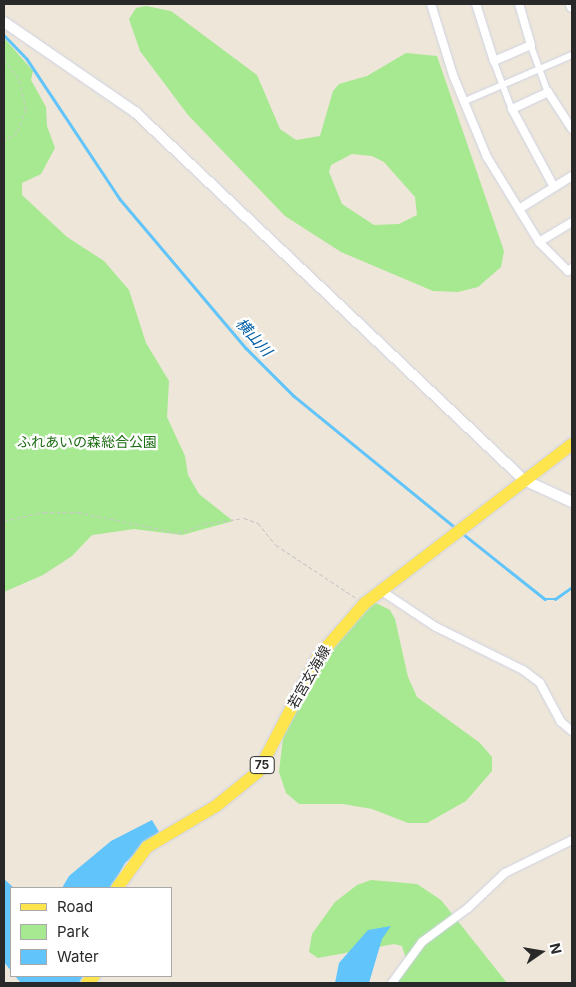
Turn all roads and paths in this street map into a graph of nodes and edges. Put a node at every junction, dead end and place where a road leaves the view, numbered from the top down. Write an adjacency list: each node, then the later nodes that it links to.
1 (431, 4): 12 (street)
2 (476, 4): 8 (street)
3 (520, 4): 5 (street)
4 (4, 22): 23 (street)
5 (531, 45): 8 (street); 9 (street)
6 (572, 55): 9 (street)
7 (4, 59): 15 (path)
8 (494, 61): 10 (street)
9 (539, 69): 10 (street); 11 (street)
10 (503, 85): 12 (street); 13 (street)
11 (548, 92): 13 (street); 14 (street)
12 (463, 102): 18 (street)
13 (512, 108): 17 (street)
14 (572, 129)
15 (4, 141)
16 (572, 176): 17 (street)
17 (554, 187): 18 (street)
18 (519, 209): 20 (street)
19 (572, 222): 20 (street)
20 (539, 242): 21 (street)
21 (572, 268)
22 (572, 444): 23 (main road, 若宮玄海線 / 75)
23 (524, 480): 24 (street); 26 (main road, 若宮玄海線 / 75)
24 (572, 502)
25 (4, 522): 27 (path)
26 (380, 590): 27 (main road, 若宮玄海線 / 75); 28 (street)
27 (365, 603): 30 (main road, 若宮玄海線 / 75)
28 (572, 731)
29 (572, 840): 31 (street)
30 (118, 887)
31 (392, 983)

